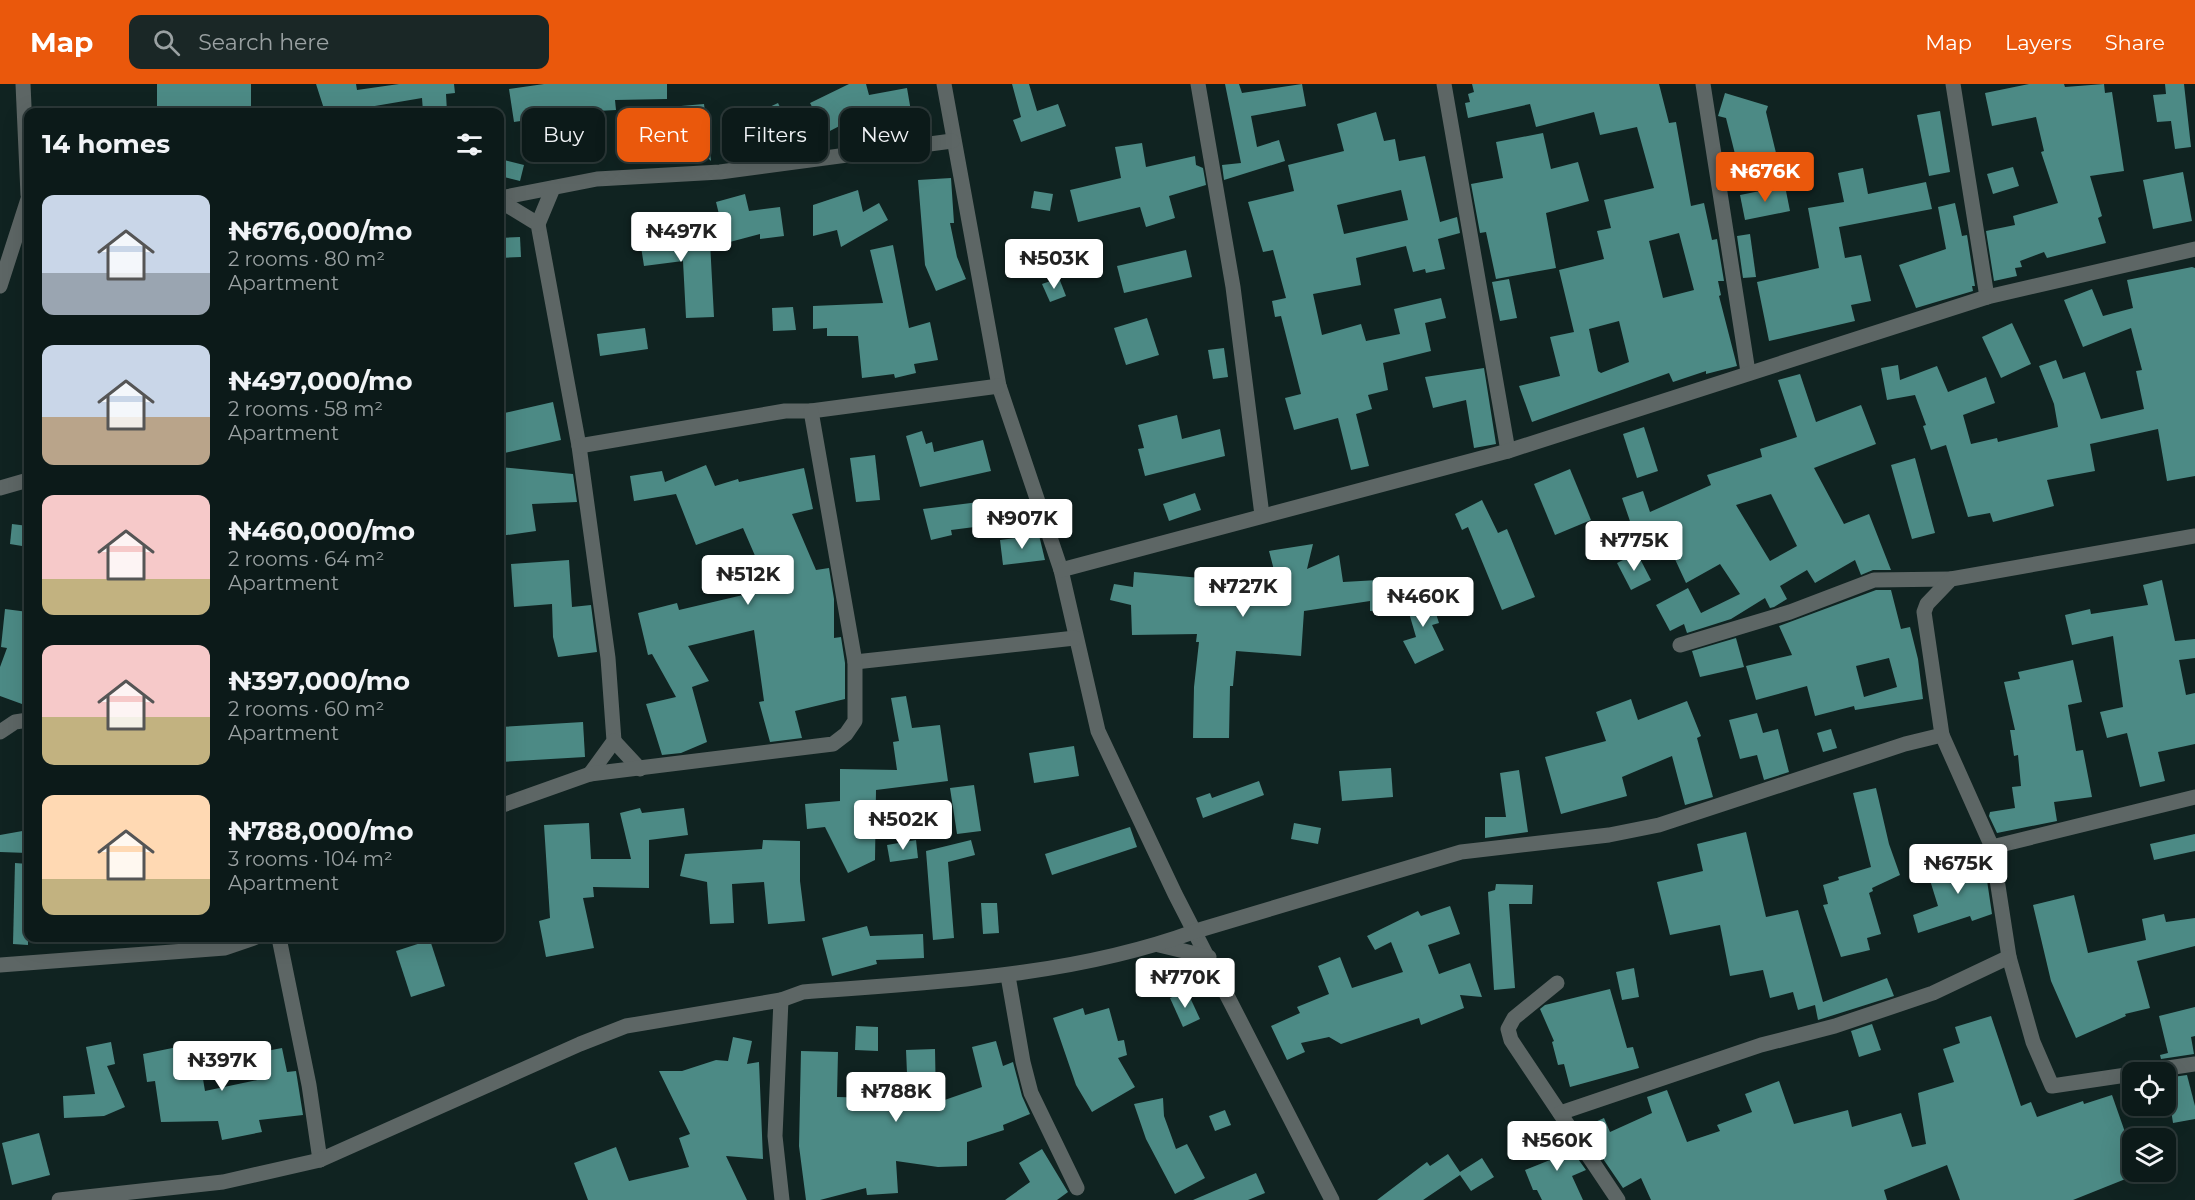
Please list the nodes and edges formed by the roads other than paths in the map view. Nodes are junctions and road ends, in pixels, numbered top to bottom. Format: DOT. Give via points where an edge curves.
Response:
graph roads {
  1 [pos="23,84"];
  2 [pos="944,84"];
  3 [pos="1198,84"];
  4 [pos="1444,84"];
  5 [pos="1703,84"];
  6 [pos="1953,84"];
  7 [pos="24,108"];
  8 [pos="952,141"];
  9 [pos="553,188"];
  10 [pos="504,198"];
  11 [pos="504,202"];
  12 [pos="24,210"];
  13 [pos="538,224"];
  14 [pos="2195,249"];
  15 [pos="0,286"];
  16 [pos="1987,297"];
  17 [pos="1748,372"];
  18 [pos="999,386"];
  19 [pos="811,411"];
  20 [pos="579,446"];
  21 [pos="1508,450"];
  22 [pos="24,481"];
  23 [pos="0,488"];
  24 [pos="1262,515"];
  25 [pos="2195,536"];
  26 [pos="1061,570"];
  27 [pos="1951,579"];
  28 [pos="1075,638"];
  29 [pos="1680,645"];
  30 [pos="855,662"];
  31 [pos="24,721"];
  32 [pos="0,732"];
  33 [pos="1942,735"];
  34 [pos="614,741"];
  35 [pos="640,769"];
  36 [pos="590,774"];
  37 [pos="2195,797"];
  38 [pos="504,805"];
  39 [pos="1992,847"];
  40 [pos="1196,931"];
  41 [pos="242,942"];
  42 [pos="280,942"];
  43 [pos="1159,945"];
  44 [pos="1209,957"];
  45 [pos="2009,957"];
  46 [pos="0,966"];
  47 [pos="1008,976"];
  48 [pos="1557,983"];
  49 [pos="781,1000"];
  50 [pos="2195,1064"];
  51 [pos="2176,1067"];
  52 [pos="2122,1076"];
  53 [pos="1560,1113"];
  54 [pos="320,1160"];
  55 [pos="1077,1188"];
  56 [pos="58,1200"];
  57 [pos="782,1200"];
  58 [pos="1332,1200"];
  59 [pos="1617,1200"];
  1 -- 7 [label="street"];
  2 -- 8 [label="street"];
  3 -- 24 [label="street" via="1233,287"];
  4 -- 21 [label="street"];
  5 -- 17 [label="street"];
  6 -- 16 [label="street"];
  8 -- 9 [label="street" via="720,172 597,179"];
  8 -- 18 [label="street"];
  9 -- 10 [label="street"];
  9 -- 13 [label="street"];
  11 -- 13 [label="street"];
  12 -- 15 [label="street"];
  13 -- 20 [label="street"];
  14 -- 16 [label="street"];
  16 -- 17 [label="street"];
  17 -- 21 [label="street"];
  18 -- 19 [label="street"];
  18 -- 26 [label="street"];
  19 -- 20 [label="street" via="785,411"];
  19 -- 30 [label="street"];
  20 -- 34 [label="street" via="608,658"];
  21 -- 24 [label="street"];
  22 -- 23 [label="street"];
  24 -- 26 [label="street"];
  25 -- 27 [label="street"];
  26 -- 28 [label="street"];
  27 -- 29 [label="street" via="1874,580 1790,612"];
  27 -- 33 [label="street" via="1924,612"];
  28 -- 30 [label="street"];
  28 -- 40 [label="street" via="1098,731"];
  30 -- 35 [label="street" via="855,721 833,744"];
  31 -- 32 [label="street"];
  33 -- 39 [label="street"];
  33 -- 40 [label="street" via="1659,825 1588,838 1461,852"];
  34 -- 35 [label="street"];
  34 -- 36 [label="street"];
  35 -- 36 [label="street"];
  36 -- 38 [label="street"];
  37 -- 39 [label="street"];
  39 -- 45 [label="street"];
  40 -- 43 [label="street"];
  40 -- 44 [label="street"];
  41 -- 46 [label="street" via="225,948"];
  42 -- 54 [label="street"];
  43 -- 44 [label="street"];
  43 -- 47 [label="street"];
  44 -- 58 [label="street"];
  45 -- 52 [label="street" via="2033,1042 2052,1086"];
  45 -- 53 [label="street" via="1933,993 1761,1045"];
  47 -- 49 [label="street" via="803,993"];
  47 -- 55 [label="street" via="1031,1093"];
  48 -- 53 [label="street" via="1514,1018 1508,1029 1511,1040"];
  49 -- 54 [label="street" via="627,1026"];
  49 -- 57 [label="street" via="775,1136"];
  50 -- 51 [label="street"];
  53 -- 59 [label="street"];
  54 -- 56 [label="street" via="223,1182"];
}
